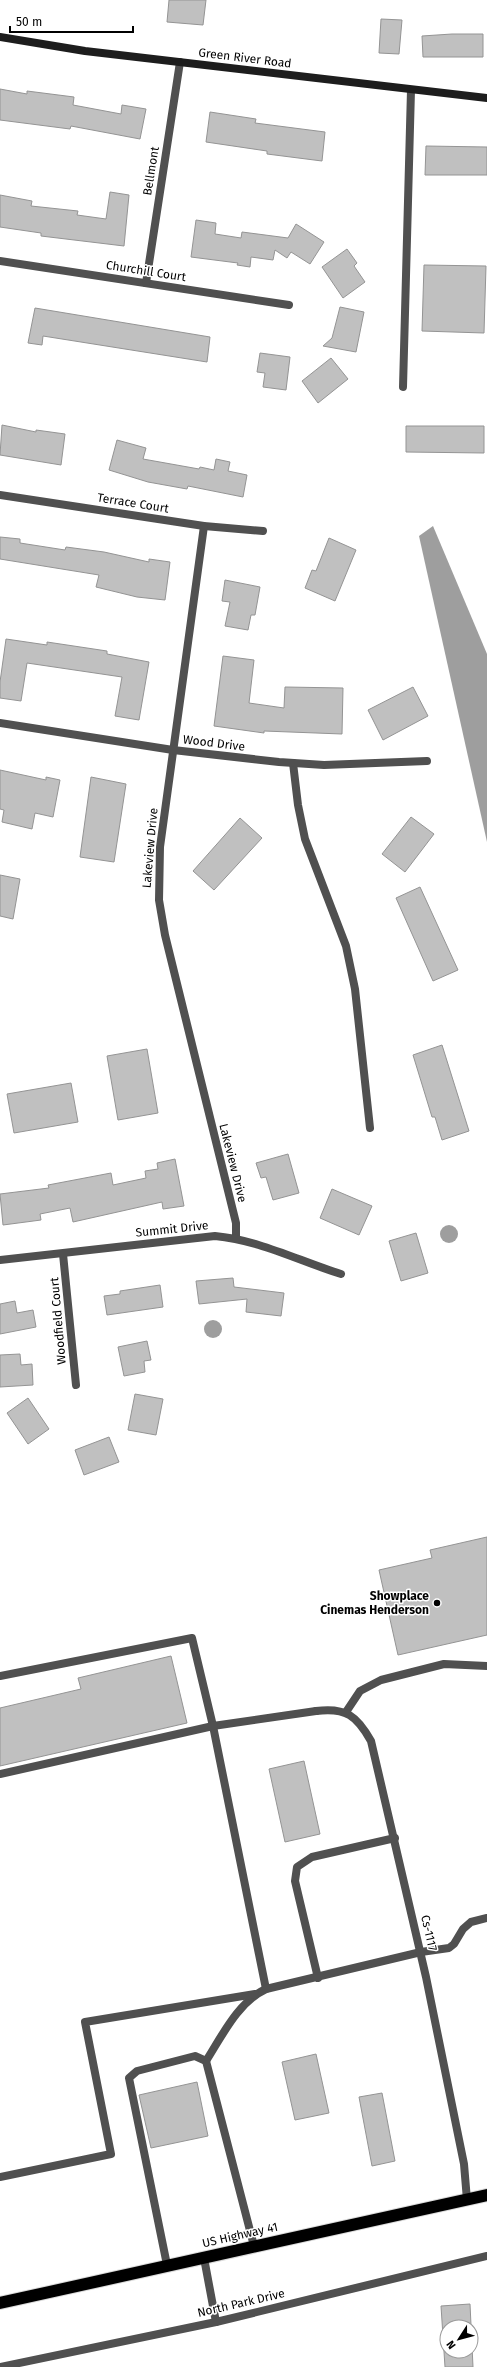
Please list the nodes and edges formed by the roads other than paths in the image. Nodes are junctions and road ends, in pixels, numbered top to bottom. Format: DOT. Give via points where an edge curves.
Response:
graph roads {
  1 [pos="0,37"];
  2 [pos="180,62"];
  3 [pos="411,90"];
  4 [pos="487,98"];
  5 [pos="0,261"];
  6 [pos="146,283"];
  7 [pos="289,305"];
  8 [pos="403,386"];
  9 [pos="0,495"];
  10 [pos="204,526"];
  11 [pos="263,531"];
  12 [pos="0,723"];
  13 [pos="173,750"];
  14 [pos="427,761"];
  15 [pos="293,763"];
  16 [pos="370,1128"];
  17 [pos="236,1238"];
  18 [pos="64,1254"];
  19 [pos="0,1260"];
  20 [pos="341,1274"];
  21 [pos="76,1385"];
  22 [pos="487,1666"];
  23 [pos="0,1676"];
  24 [pos="346,1712"];
  25 [pos="213,1726"];
  26 [pos="0,1774"];
  27 [pos="395,1838"];
  28 [pos="487,1918"];
  29 [pos="421,1952"];
  30 [pos="318,1978"];
  31 [pos="266,1989"];
  32 [pos="255,1994"];
  33 [pos="206,2061"];
  34 [pos="0,2177"];
  35 [pos="487,2195"];
  36 [pos="467,2200"];
  37 [pos="254,2246"];
  38 [pos="487,2256"];
  39 [pos="204,2258"];
  40 [pos="167,2265"];
  41 [pos="0,2303"];
  42 [pos="216,2322"];
  43 [pos="0,2367"];
  1 -- 2 [label="street, Green River Road" via="85,51"];
  2 -- 3 [label="street, Green River Road"];
  2 -- 6 [label="street, Bellmont"];
  3 -- 4 [label="street, Green River Road"];
  3 -- 8 [label="street"];
  5 -- 6 [label="street, Churchill Court"];
  6 -- 7 [label="street, Churchill Court"];
  9 -- 10 [label="street, Terrace Court"];
  10 -- 11 [label="street, Terrace Court"];
  10 -- 13 [label="street, Lakeview Drive"];
  12 -- 13 [label="street, Wood Drive"];
  13 -- 15 [label="street, Wood Drive"];
  13 -- 17 [label="street, Lakeview Drive" via="160,847 159,900 184,1018 236,1223"];
  14 -- 15 [label="street, Wood Drive" via="324,765"];
  15 -- 16 [label="street" via="305,839 346,946 355,990"];
  17 -- 18 [label="street, Summit Drive" via="201,1237"];
  17 -- 20 [label="street, Summit Drive"];
  18 -- 19 [label="street, Summit Drive"];
  18 -- 21 [label="street, Woodfield Court"];
  22 -- 24 [label="street" via="444,1664 381,1680 360,1692"];
  23 -- 25 [label="street" via="192,1638"];
  24 -- 25 [label="street" via="335,1709"];
  24 -- 27 [label="street, Cs-1117" via="356,1718 371,1741"];
  25 -- 26 [label="street"];
  25 -- 31 [label="street"];
  27 -- 29 [label="street, Cs-1117"];
  27 -- 30 [label="street" via="312,1857 297,1867 296,1881"];
  28 -- 29 [label="street" via="471,1922 449,1948"];
  29 -- 30 [label="street"];
  29 -- 36 [label="street, Cs-1117" via="464,2164"];
  30 -- 31 [label="street"];
  31 -- 32 [label="street"];
  32 -- 33 [label="street" via="240,2010"];
  32 -- 34 [label="street" via="85,2022 111,2154"];
  33 -- 37 [label="street"];
  33 -- 40 [label="street" via="195,2056 136,2071 129,2078"];
  35 -- 36 [label="highway, US Highway 41"];
  36 -- 37 [label="highway, US Highway 41"];
  37 -- 39 [label="highway, US Highway 41"];
  38 -- 42 [label="street, North Park Drive"];
  39 -- 40 [label="highway, US Highway 41"];
  39 -- 42 [label="street"];
  40 -- 41 [label="highway, US Highway 41"];
  42 -- 43 [label="street, North Park Drive"];
}
